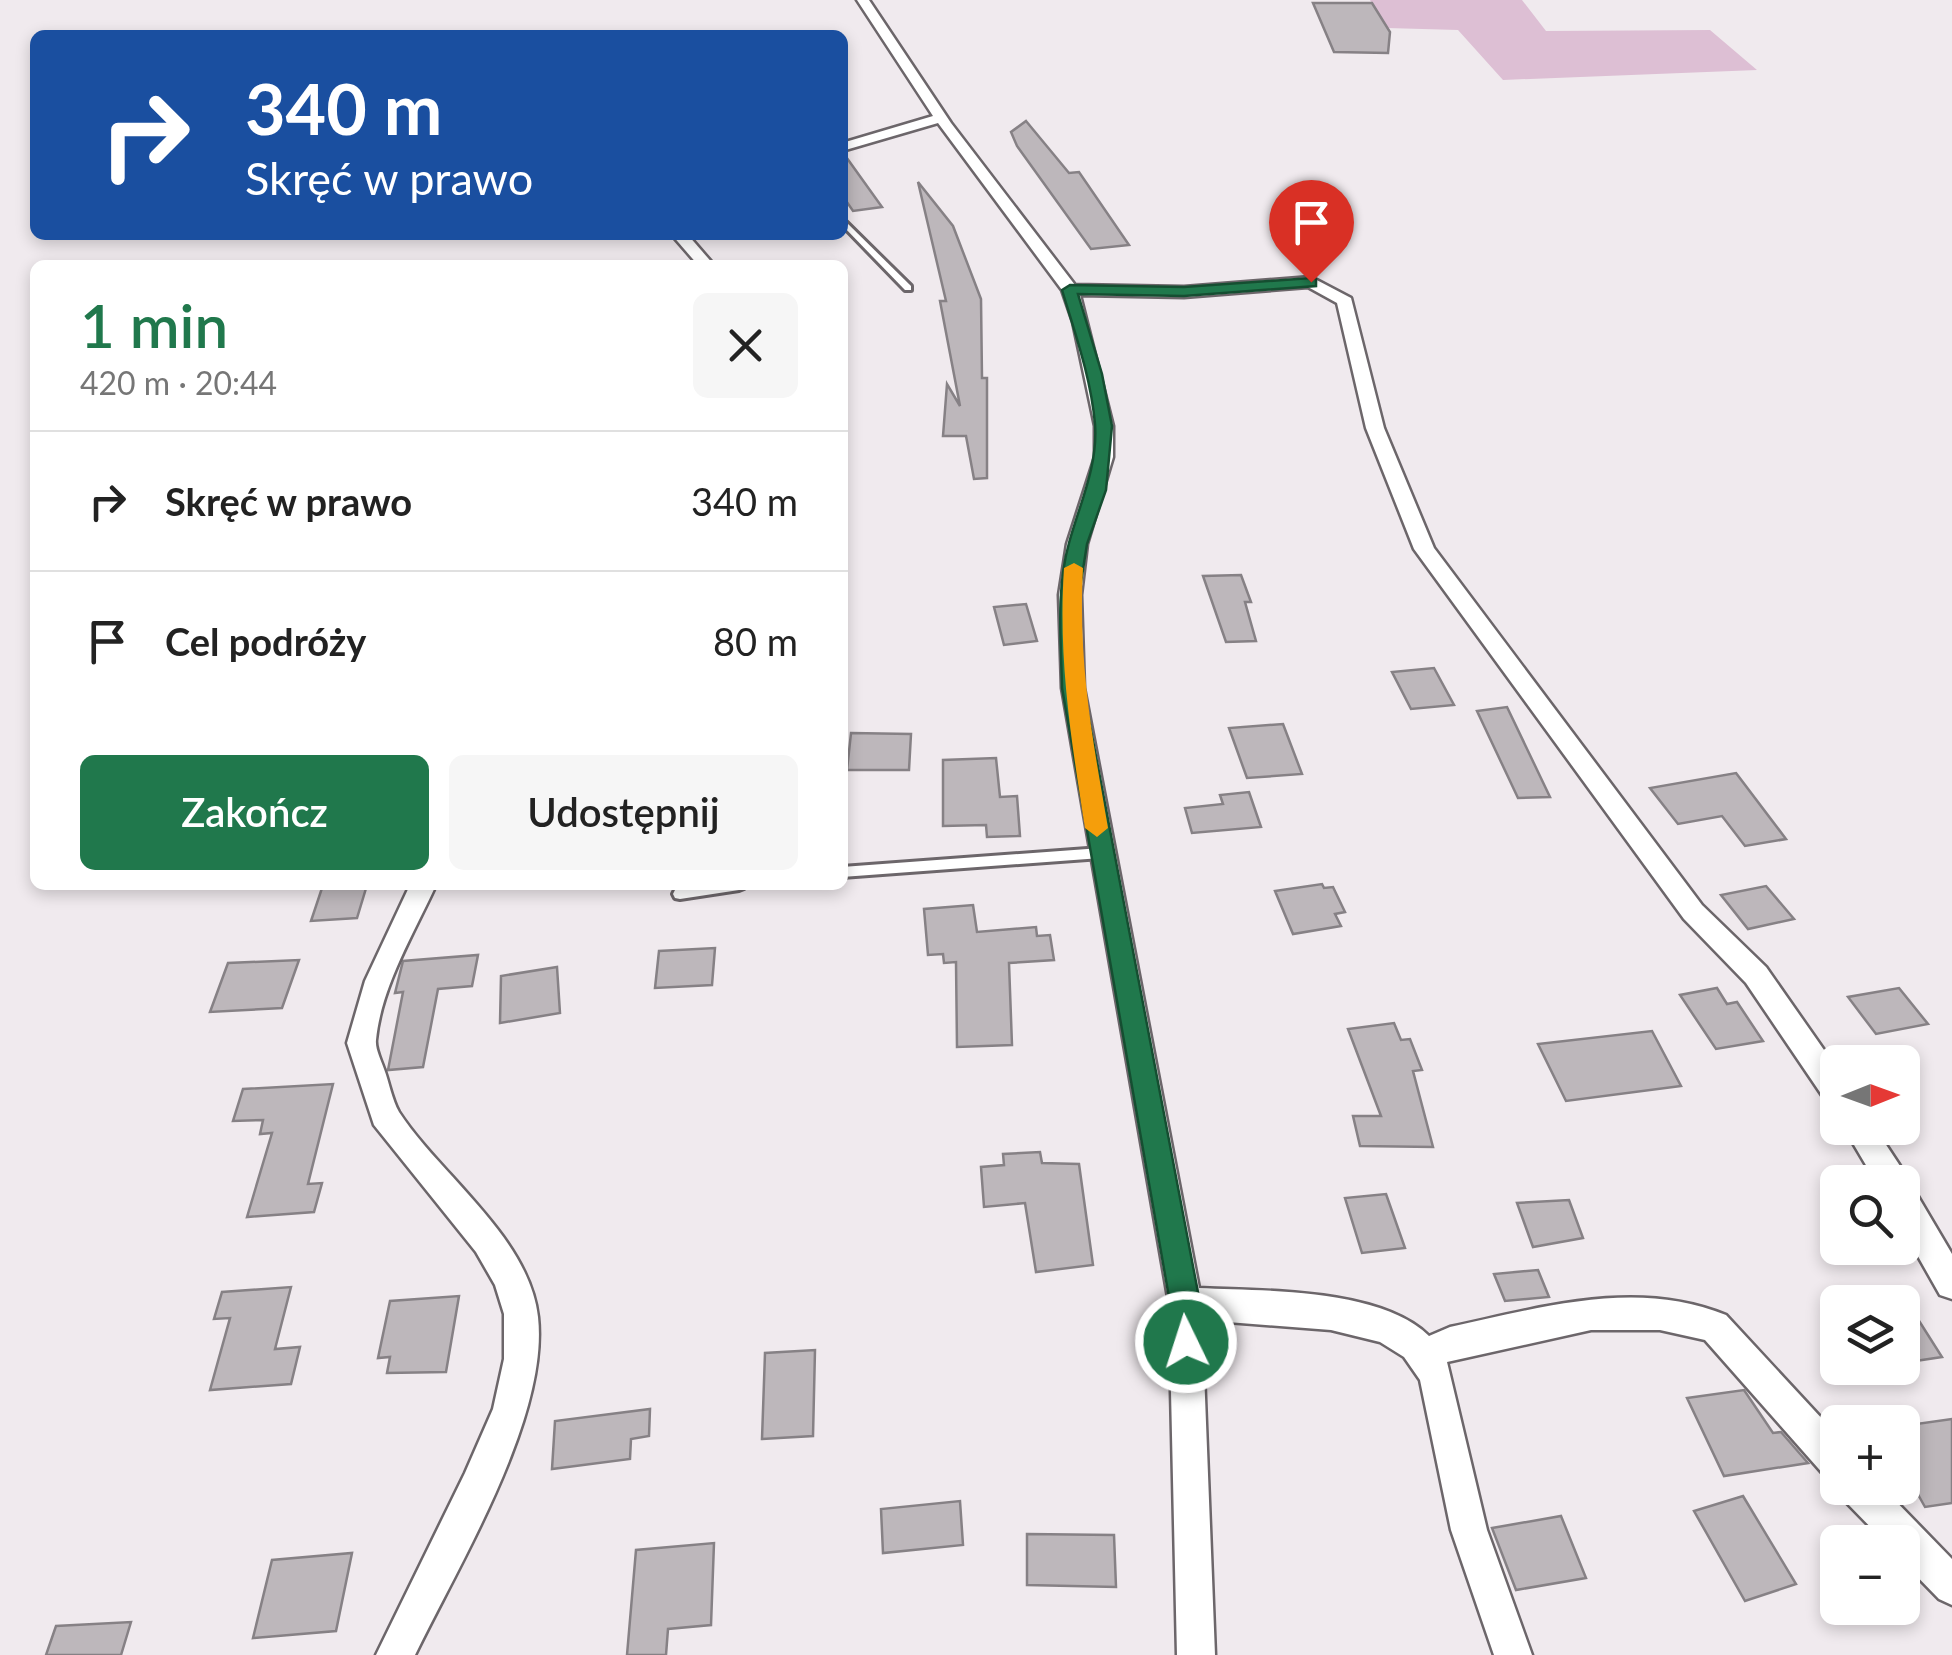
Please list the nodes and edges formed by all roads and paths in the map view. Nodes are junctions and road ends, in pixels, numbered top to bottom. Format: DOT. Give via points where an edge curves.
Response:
graph roads {
  1 [pos="863,0"];
  2 [pos="941,118"];
  3 [pos="848,146"];
  4 [pos="848,226"];
  5 [pos="684,240"];
  6 [pos="702,260"];
  7 [pos="908,288"];
  8 [pos="1070,290"];
  9 [pos="1101,853"];
  10 [pos="848,872"];
  11 [pos="421,890"];
  12 [pos="706,890"];
  13 [pos="680,894"];
  14 [pos="1820,1068"];
  15 [pos="1920,1229"];
  16 [pos="1952,1284"];
  17 [pos="1185,1303"];
  18 [pos="1424,1356"];
  19 [pos="1820,1443"];
  20 [pos="1874,1505"];
  21 [pos="1952,1586"];
  22 [pos="394,1655"];
  23 [pos="1196,1655"];
  24 [pos="1513,1655"];
  1 -- 2 [label="street"];
  2 -- 3 [label="street"];
  2 -- 8 [label="street"];
  4 -- 7 [label="lane"];
  5 -- 6 [label="street"];
  8 -- 9 [label="street" via="1104,426 1097,490 1078,544 1069,638"];
  8 -- 14 [label="street" via="1184,292 1311,282 1346,300 1366,412 1424,549 1693,912 1756,975"];
  9 -- 10 [label="lane"];
  9 -- 17 [label="street"];
  11 -- 22 [label="street" via="378,981 361,1043 385,1116 488,1242 510,1279 522,1359 510,1410 478,1486"];
  12 -- 13 [label="lane"];
  15 -- 16 [label="street"];
  17 -- 18 [label="street" via="1380,1326 1408,1339"];
  17 -- 23 [label="street"];
  18 -- 19 [label="street" via="1450,1343 1591,1314 1660,1314 1714,1326"];
  18 -- 24 [label="street" via="1436,1375 1484,1580"];
  20 -- 21 [label="street"];
}
